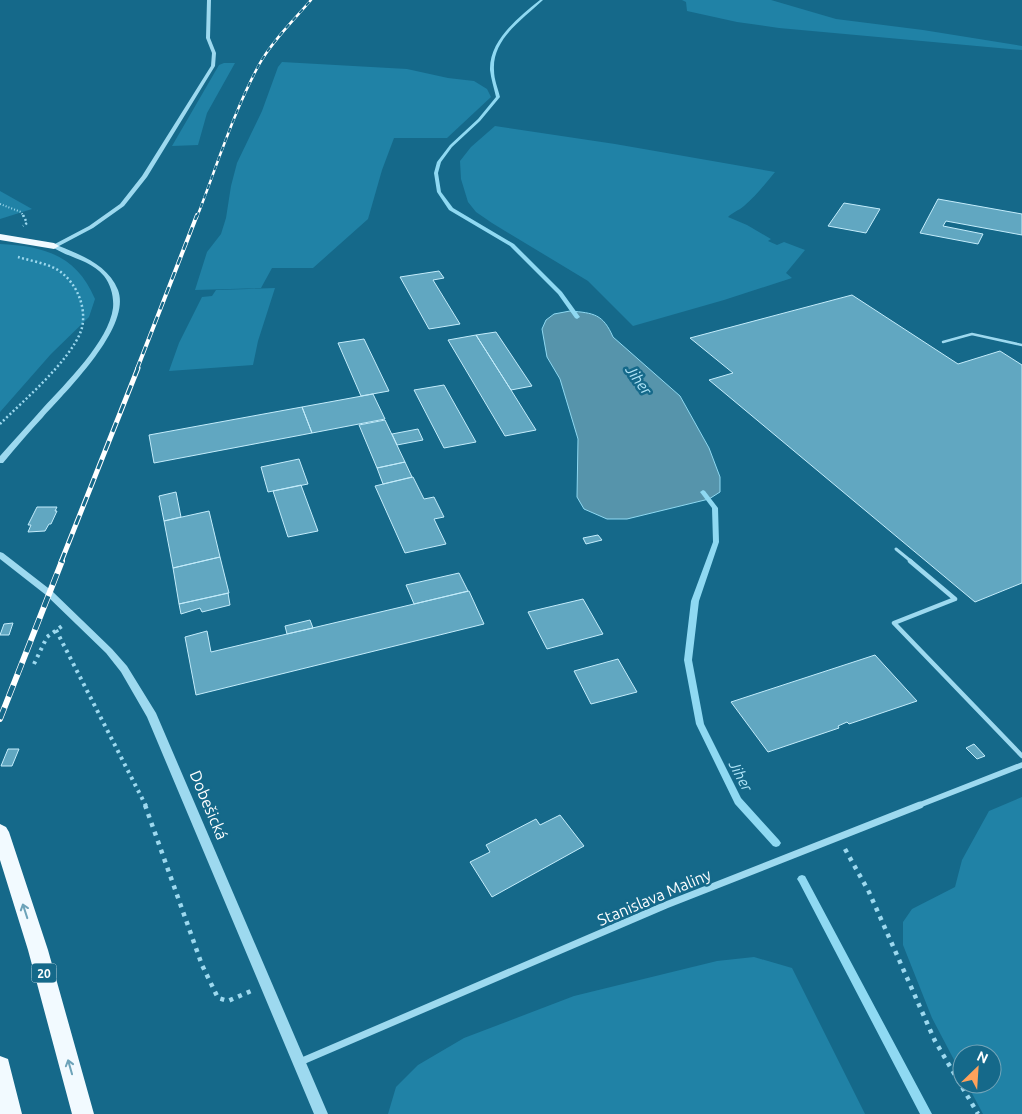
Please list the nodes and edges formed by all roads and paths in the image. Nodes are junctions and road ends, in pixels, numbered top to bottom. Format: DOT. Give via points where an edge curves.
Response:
graph roads {
  1 [pos="209,0"];
  2 [pos="0,204"];
  3 [pos="0,237"];
  4 [pos="10,238"];
  5 [pos="54,246"];
  6 [pos="17,257"];
  7 [pos="943,342"];
  8 [pos="1022,345"];
  9 [pos="0,424"];
  10 [pos="0,461"];
  11 [pos="896,549"];
  12 [pos="0,555"];
  13 [pos="76,619"];
  14 [pos="56,630"];
  15 [pos="34,664"];
  16 [pos="1022,756"];
  17 [pos="1022,765"];
  18 [pos="0,832"];
  19 [pos="838,837"];
  20 [pos="267,984"];
  21 [pos="300,1062"];
  22 [pos="0,1067"];
  23 [pos="10,1114"];
  24 [pos="83,1114"];
  25 [pos="321,1114"];
  26 [pos="978,1114"];
  1 -- 5 [label="street" via="208,38 214,53 213,66 144,176 122,205 96,224"];
  2 -- 4 [label="path" via="21,212 26,223"];
  3 -- 4 [label="highway"];
  4 -- 5 [label="highway"];
  5 -- 10 [label="street" via="79,255 104,272 117,297 115,318 82,369"];
  6 -- 9 [label="path" via="61,272 79,296 83,321 81,333 69,351"];
  7 -- 8 [label="lane" via="972,334"];
  11 -- 16 [label="lane" via="955,599 894,623"];
  12 -- 13 [label="street, Dobešická"];
  13 -- 14 [label="path"];
  13 -- 20 [label="street, Dobešická" via="124,669 152,716"];
  14 -- 15 [label="path" via="45,639"];
  14 -- 20 [label="path" via="144,801 198,956 218,998 228,1001"];
  17 -- 19 [label="street, Stanislava Maliny"];
  24 -- 18 [label="highway, 20, one-way" via="38,950"];
  19 -- 21 [label="street, Stanislava Maliny" via="666,905"];
  19 -- 26 [label="path" via="869,892 935,1041"];
  20 -- 21 [label="street, Dobešická"];
  21 -- 25 [label="street, Dobešická"];
  22 -- 23 [label="highway"];
}
